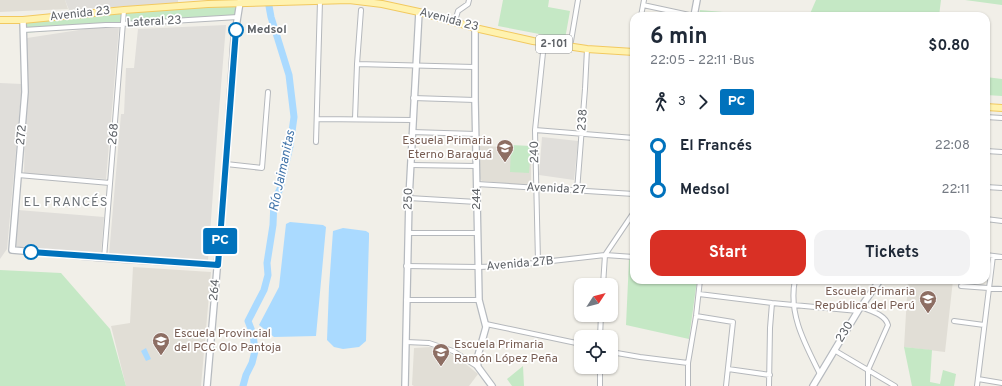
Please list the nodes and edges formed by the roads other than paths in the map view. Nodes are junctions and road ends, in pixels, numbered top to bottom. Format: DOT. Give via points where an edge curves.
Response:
graph roads {
  1 [pos="320,0"];
  2 [pos="469,0"];
  3 [pos="578,0"];
  4 [pos="644,0"];
  5 [pos="697,0"];
  6 [pos="240,2"];
  7 [pos="184,3"];
  8 [pos="643,5"];
  9 [pos="124,10"];
  10 [pos="361,10"];
  11 [pos="419,12"];
  12 [pos="642,12"];
  13 [pos="675,12"];
  14 [pos="695,12"];
  15 [pos="238,17"];
  16 [pos="0,20"];
  17 [pos="23,20"];
  18 [pos="455,21"];
  19 [pos="123,24"];
  20 [pos="475,28"];
  21 [pos="23,30"];
  22 [pos="544,43"];
  23 [pos="570,47"];
  24 [pos="586,49"];
  25 [pos="630,52"];
  26 [pos="356,64"];
  27 [pos="416,65"];
  28 [pos="474,67"];
  29 [pos="268,92"];
  30 [pos="413,98"];
  31 [pos="475,100"];
  32 [pos="990,107"];
  33 [pos="1002,108"];
  34 [pos="990,117"];
  35 [pos="1002,118"];
  36 [pos="317,119"];
  37 [pos="355,119"];
  38 [pos="412,120"];
  39 [pos="535,130"];
  40 [pos="412,132"];
  41 [pos="476,134"];
  42 [pos="582,134"];
  43 [pos="630,138"];
  44 [pos="316,142"];
  45 [pos="990,151"];
  46 [pos="1002,152"];
  47 [pos="226,164"];
  48 [pos="411,165"];
  49 [pos="477,166"];
  50 [pos="18,175"];
  51 [pos="110,183"];
  52 [pos="477,184"];
  53 [pos="990,187"];
  54 [pos="536,188"];
  55 [pos="1002,188"];
  56 [pos="577,191"];
  57 [pos="630,194"];
  58 [pos="409,198"];
  59 [pos="477,202"];
  60 [pos="630,218"];
  61 [pos="990,220"];
  62 [pos="1002,221"];
  63 [pos="408,233"];
  64 [pos="477,233"];
  65 [pos="605,255"];
  66 [pos="990,256"];
  67 [pos="993,256"];
  68 [pos="630,257"];
  69 [pos="1002,257"];
  70 [pos="104,258"];
  71 [pos="538,262"];
  72 [pos="218,265"];
  73 [pos="406,266"];
  74 [pos="478,267"];
  75 [pos="603,278"];
  76 [pos="990,280"];
  77 [pos="700,284"];
  78 [pos="794,284"];
  79 [pos="877,284"];
  80 [pos="990,284"];
  81 [pos="961,286"];
  82 [pos="989,288"];
  83 [pos="1002,289"];
  84 [pos="699,294"];
  85 [pos="406,300"];
  86 [pos="479,300"];
  87 [pos="772,303"];
  88 [pos="793,305"];
  89 [pos="859,309"];
  90 [pos="696,316"];
  91 [pos="954,322"];
  92 [pos="486,324"];
  93 [pos="984,325"];
  94 [pos="406,342"];
  95 [pos="574,343"];
  96 [pos="834,350"];
  97 [pos="618,353"];
  98 [pos="688,363"];
  99 [pos="478,367"];
  100 [pos="728,369"];
  101 [pos="868,370"];
  102 [pos="600,374"];
  103 [pos="820,374"];
  104 [pos="770,375"];
  105 [pos="978,379"];
  106 [pos="1002,382"];
  107 [pos="207,386"];
  108 [pos="405,386"];
  109 [pos="492,386"];
  110 [pos="600,386"];
  111 [pos="688,386"];
  112 [pos="726,386"];
  113 [pos="770,386"];
  114 [pos="813,386"];
  115 [pos="868,386"];
  116 [pos="895,386"];
  117 [pos="977,386"];
  1 -- 6 [label="main road, Avenida 23 / 2-101"];
  1 -- 11 [label="main road, Avenida 23 / 2-101" via="362,1"];
  1 -- 36 [label="street"];
  2 -- 18 [label="street" via="458,12"];
  3 -- 23 [label="street"];
  4 -- 8 [label="street"];
  5 -- 14 [label="street"];
  6 -- 7 [label="main road, Avenida 23 / 2-101"];
  6 -- 15 [label="street, 264"];
  7 -- 9 [label="main road, Avenida 23 / 2-101"];
  8 -- 12 [label="street"];
  8 -- 13 [label="street"];
  9 -- 17 [label="main road, Avenida 23 / 2-101"];
  9 -- 19 [label="street, 268"];
  10 -- 26 [label="street"];
  11 -- 18 [label="main road, Avenida 23 / 2-101"];
  11 -- 27 [label="street, 250"];
  15 -- 19 [label="street, Lateral 23"];
  15 -- 47 [label="street, 264"];
  16 -- 17 [label="main road, Avenida 23 / 2-101"];
  17 -- 21 [label="street, 272"];
  18 -- 20 [label="main road, Avenida 23 / 2-101"];
  19 -- 21 [label="street, Lateral 23"];
  19 -- 51 [label="street, 268"];
  20 -- 22 [label="main road, Avenida 23 / 2-101"];
  20 -- 28 [label="street, 244"];
  21 -- 50 [label="street, 272" via="25,92"];
  22 -- 23 [label="main road, Avenida 23 / 2-101"];
  22 -- 39 [label="street, 240"];
  23 -- 24 [label="main road, Avenida 23 / 2-101"];
  24 -- 25 [label="main road, Avenida 23 / 2-101"];
  24 -- 42 [label="street, 238"];
  26 -- 27 [label="street"];
  26 -- 37 [label="street"];
  27 -- 28 [label="street"];
  27 -- 30 [label="street, 250"];
  28 -- 31 [label="street, 244"];
  29 -- 47 [label="street" via="262,168"];
  30 -- 31 [label="street"];
  30 -- 38 [label="street, 250"];
  31 -- 41 [label="street, 244"];
  32 -- 33 [label="main road"];
  34 -- 35 [label="street"];
  36 -- 37 [label="street"];
  36 -- 44 [label="street"];
  37 -- 38 [label="street"];
  38 -- 40 [label="street, 250"];
  39 -- 42 [label="street"];
  39 -- 54 [label="street, 240"];
  40 -- 41 [label="street"];
  40 -- 48 [label="street, 250"];
  41 -- 49 [label="street, 244"];
  42 -- 43 [label="street"];
  42 -- 56 [label="street, 238"];
  45 -- 46 [label="street"];
  47 -- 72 [label="street, 264"];
  48 -- 49 [label="street"];
  48 -- 58 [label="street, 250"];
  49 -- 52 [label="street, 244"];
  50 -- 51 [label="street"];
  50 -- 70 [label="street, 272" via="12,250"];
  51 -- 70 [label="street, 268"];
  52 -- 54 [label="street, Avenida 27"];
  52 -- 59 [label="street, 244"];
  53 -- 55 [label="street"];
  54 -- 56 [label="street, Avenida 27"];
  54 -- 71 [label="street, 240"];
  56 -- 57 [label="street, Avenida 27"];
  58 -- 59 [label="street"];
  58 -- 63 [label="street, 250"];
  59 -- 64 [label="street, 244"];
  60 -- 65 [label="street"];
  61 -- 62 [label="street"];
  63 -- 64 [label="street"];
  63 -- 73 [label="street, 250"];
  64 -- 74 [label="street, 244"];
  65 -- 68 [label="street, Avenida 27B"];
  65 -- 71 [label="street, Avenida 27B"];
  65 -- 75 [label="street"];
  66 -- 67 [label="street"];
  67 -- 69 [label="street"];
  67 -- 76 [label="street"];
  70 -- 72 [label="street"];
  71 -- 74 [label="street, Avenida 27B"];
  72 -- 107 [label="street, 264"];
  73 -- 74 [label="street, Avenida 27B"];
  73 -- 85 [label="street, 250"];
  74 -- 86 [label="street, 244"];
  77 -- 84 [label="street"];
  78 -- 88 [label="street"];
  79 -- 89 [label="street, 230"];
  80 -- 82 [label="street"];
  81 -- 82 [label="street"];
  82 -- 83 [label="street"];
  82 -- 93 [label="street"];
  84 -- 87 [label="street"];
  84 -- 90 [label="street"];
  85 -- 86 [label="street"];
  85 -- 94 [label="street, 250"];
  86 -- 92 [label="street, 244"];
  87 -- 88 [label="street"];
  87 -- 104 [label="street"];
  88 -- 89 [label="street"];
  88 -- 103 [label="street" via="803,341"];
  89 -- 96 [label="street, 230"];
  89 -- 101 [label="street" via="883,317 888,325"];
  90 -- 98 [label="street"];
  90 -- 100 [label="street" via="733,322"];
  91 -- 93 [label="street"];
  92 -- 95 [label="street"];
  92 -- 99 [label="street, 244" via="477,360"];
  93 -- 105 [label="street"];
  94 -- 99 [label="street" via="429,343 453,351"];
  94 -- 108 [label="street, 250"];
  96 -- 101 [label="street"];
  96 -- 103 [label="street, 230"];
  97 -- 98 [label="street"];
  98 -- 111 [label="street"];
  99 -- 109 [label="street"];
  100 -- 104 [label="street"];
  100 -- 112 [label="street"];
  101 -- 115 [label="street"];
  101 -- 116 [label="street"];
  102 -- 110 [label="street"];
  103 -- 114 [label="street, 230"];
  104 -- 113 [label="street"];
  105 -- 106 [label="street"];
  105 -- 117 [label="street"];
}
